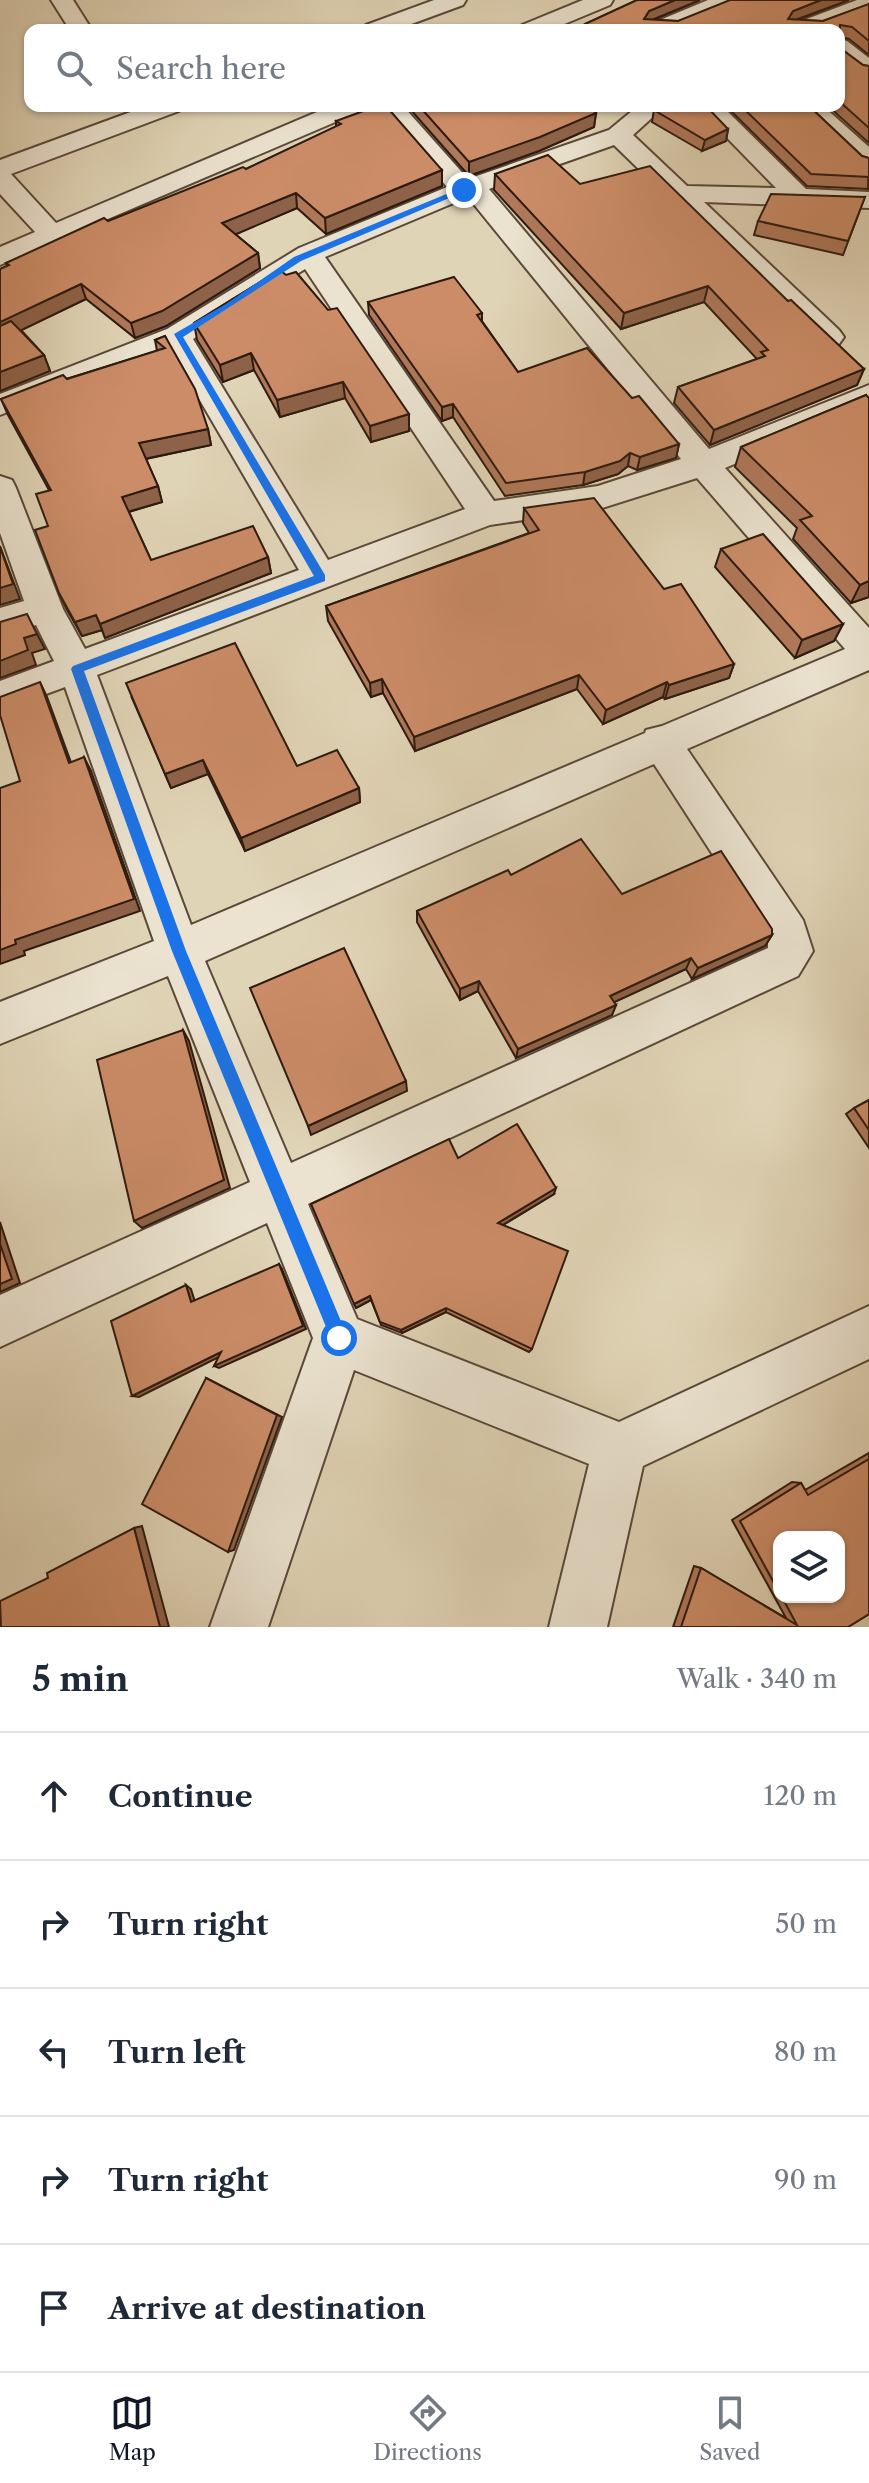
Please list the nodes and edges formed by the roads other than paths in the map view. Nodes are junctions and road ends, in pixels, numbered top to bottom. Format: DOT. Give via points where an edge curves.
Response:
graph roads {
  1 [pos="62,0"];
  2 [pos="455,0"];
  3 [pos="602,0"];
  4 [pos="727,0"];
  5 [pos="867,2"];
  6 [pos="77,24"];
  7 [pos="390,24"];
  8 [pos="544,24"];
  9 [pos="670,24"];
  10 [pos="818,24"];
  11 [pos="845,51"];
  12 [pos="869,69"];
  13 [pos="133,112"];
  14 [pos="338,112"];
  15 [pos="396,112"];
  16 [pos="646,112"];
  17 [pos="714,112"];
  18 [pos="816,112"];
  19 [pos="618,135"];
  20 [pos="869,161"];
  21 [pos="0,169"];
  22 [pos="0,178"];
  23 [pos="468,188"];
  24 [pos="678,194"];
  25 [pos="799,196"];
  26 [pos="869,200"];
  27 [pos="52,235"];
  28 [pos="309,254"];
  29 [pos="0,257"];
  30 [pos="177,336"];
  31 [pos="858,365"];
  32 [pos="869,395"];
  33 [pos="0,405"];
  34 [pos="703,464"];
  35 [pos="0,488"];
  36 [pos="486,514"];
  37 [pos="321,578"];
  38 [pos="45,609"];
  39 [pos="0,622"];
  40 [pos="869,653"];
  41 [pos="77,669"];
  42 [pos="0,696"];
  43 [pos="660,741"];
  44 [pos="179,951"];
  45 [pos="0,1023"];
  46 [pos="280,1191"];
  47 [pos="0,1321"];
  48 [pos="869,1332"];
  49 [pos="339,1338"];
  50 [pos="620,1449"];
  51 [pos="239,1627"];
  52 [pos="578,1627"];
  1 -- 6 [label="street"];
  2 -- 7 [label="street"];
  3 -- 8 [label="street"];
  4 -- 9 [label="street"];
  5 -- 10 [label="street"];
  11 -- 12 [label="street"];
  13 -- 21 [label="street"];
  14 -- 27 [label="street"];
  15 -- 23 [label="street"];
  16 -- 19 [label="street"];
  17 -- 25 [label="street"];
  18 -- 20 [label="street"];
  19 -- 23 [label="street"];
  19 -- 24 [label="street"];
  22 -- 27 [label="street"];
  23 -- 28 [label="street"];
  23 -- 34 [label="street"];
  24 -- 25 [label="street"];
  24 -- 31 [label="street"];
  25 -- 26 [label="street"];
  27 -- 29 [label="street"];
  28 -- 30 [label="street"];
  28 -- 36 [label="street"];
  30 -- 33 [label="street"];
  30 -- 37 [label="street"];
  32 -- 34 [label="street"];
  34 -- 36 [label="street" via="599,497"];
  34 -- 40 [label="street"];
  35 -- 38 [label="street"];
  36 -- 37 [label="street"];
  37 -- 41 [label="street"];
  38 -- 39 [label="street"];
  38 -- 41 [label="street"];
  40 -- 43 [label="street"];
  41 -- 42 [label="street"];
  41 -- 44 [label="street"];
  43 -- 44 [label="street"];
  43 -- 46 [label="street" via="788,934 791,951 783,962"];
  44 -- 45 [label="street"];
  44 -- 46 [label="street"];
  46 -- 47 [label="street"];
  46 -- 49 [label="street"];
  48 -- 50 [label="street"];
  49 -- 50 [label="street"];
  49 -- 51 [label="street"];
  50 -- 52 [label="street"];
}
